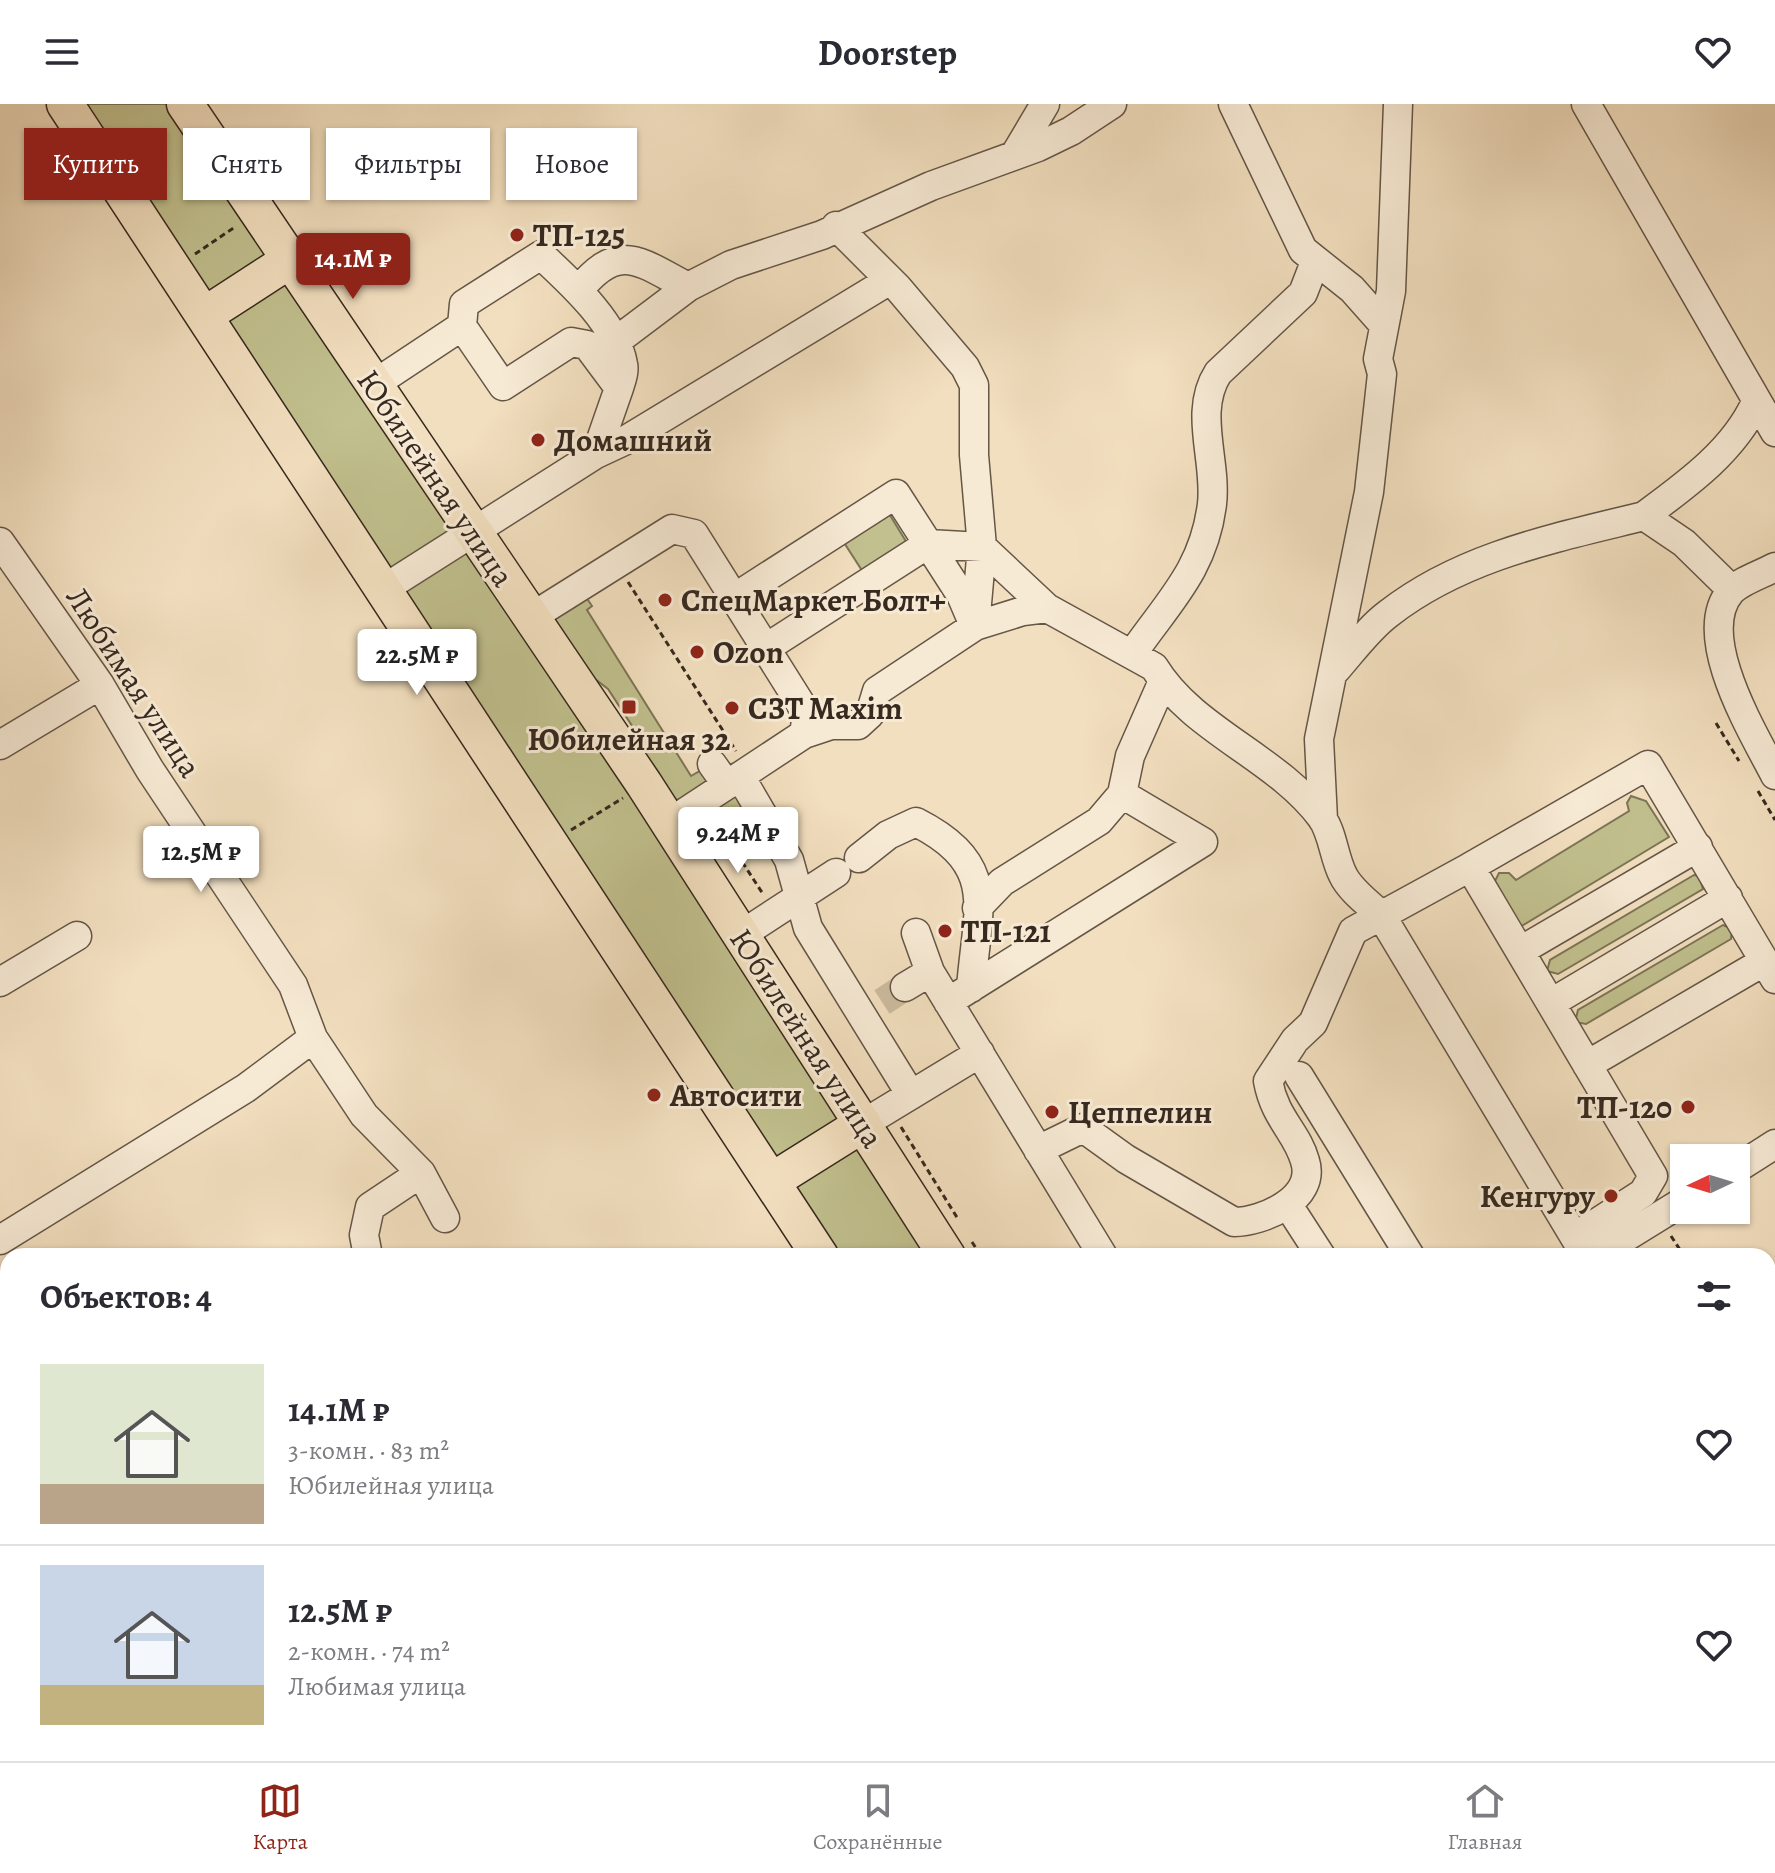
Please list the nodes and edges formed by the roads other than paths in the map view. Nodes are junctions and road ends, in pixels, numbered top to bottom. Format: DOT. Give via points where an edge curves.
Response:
graph roads {
  1 [pos="65,104"];
  2 [pos="185,104"];
  3 [pos="1045,104"];
  4 [pos="1112,104"];
  5 [pos="1233,104"];
  6 [pos="1398,104"];
  7 [pos="1586,104"];
  8 [pos="1016,153"];
  9 [pos="836,226"];
  10 [pos="290,260"];
  11 [pos="1315,262"];
  12 [pos="890,280"];
  13 [pos="688,287"];
  14 [pos="579,290"];
  15 [pos="205,315"];
  16 [pos="1383,324"];
  17 [pos="462,326"];
  18 [pos="615,342"];
  19 [pos="373,385"];
  20 [pos="619,388"];
  21 [pos="1756,402"];
  22 [pos="1775,432"];
  23 [pos="596,454"];
  24 [pos="1644,516"];
  25 [pos="473,531"];
  26 [pos="0,542"];
  27 [pos="928,544"];
  28 [pos="982,547"];
  29 [pos="1775,567"];
  30 [pos="382,590"];
  31 [pos="1732,590"];
  32 [pos="734,598"];
  33 [pos="1047,608"];
  34 [pos="530,618"];
  35 [pos="975,626"];
  36 [pos="766,648"];
  37 [pos="1133,653"];
  38 [pos="1332,673"];
  39 [pos="1163,681"];
  40 [pos="100,685"];
  41 [pos="804,734"];
  42 [pos="0,745"];
  43 [pos="732,774"];
  44 [pos="1775,775"];
  45 [pos="1122,794"];
  46 [pos="1323,820"];
  47 [pos="669,823"];
  48 [pos="1698,847"];
  49 [pos="1470,867"];
  50 [pos="800,894"];
  51 [pos="1728,898"];
  52 [pos="977,908"];
  53 [pos="1381,915"];
  54 [pos="916,933"];
  55 [pos="741,935"];
  56 [pos="77,936"];
  57 [pos="1520,951"];
  58 [pos="1770,970"];
  59 [pos="930,972"];
  60 [pos="0,982"];
  61 [pos="960,995"];
  62 [pos="883,1001"];
  63 [pos="1551,1003"];
  64 [pos="313,1038"];
  65 [pos="980,1053"];
  66 [pos="1587,1065"];
  67 [pos="1299,1076"];
  68 [pos="911,1095"];
  69 [pos="863,1124"];
  70 [pos="1775,1144"];
  71 [pos="1038,1150"];
  72 [pos="1750,1160"];
  73 [pos="421,1173"];
  74 [pos="772,1181"];
  75 [pos="1288,1205"];
  76 [pos="1670,1208"];
  77 [pos="445,1218"];
  78 [pos="0,1240"];
  79 [pos="366,1248"];
  80 [pos="815,1248"];
  81 [pos="942,1248"];
  82 [pos="1098,1248"];
  83 [pos="1316,1248"];
  84 [pos="1405,1248"];
  85 [pos="1585,1248"];
  86 [pos="1588,1248"];
  87 [pos="1590,1248"];
  1 -- 15 [label="main road"];
  2 -- 10 [label="main road, Юбилейная улица"];
  3 -- 8 [label="street"];
  4 -- 8 [label="street" via="1071,131"];
  5 -- 11 [label="street" via="1303,250"];
  6 -- 16 [label="street" via="1391,291"];
  7 -- 21 [label="street"];
  8 -- 9 [label="street"];
  9 -- 12 [label="street"];
  9 -- 13 [label="street"];
  10 -- 15 [label="main road"];
  10 -- 19 [label="main road, Юбилейная улица"];
  11 -- 16 [label="street" via="1352,289"];
  11 -- 37 [label="street" via="1303,293 1218,373 1208,389 1212,506 1197,560 1183,589"];
  12 -- 23 [label="street"];
  12 -- 28 [label="street" via="965,367 974,385"];
  13 -- 14 [label="street" via="636,259 616,258 594,271"];
  13 -- 18 [label="street"];
  14 -- 17 [label="street" via="541,255 464,304"];
  14 -- 18 [label="street"];
  15 -- 30 [label="main road"];
  16 -- 38 [label="street" via="1369,492"];
  17 -- 19 [label="street"];
  17 -- 20 [label="street" via="503,386 571,342 587,345"];
  18 -- 20 [label="street" via="624,367"];
  19 -- 25 [label="main road, Юбилейная улица"];
  20 -- 23 [label="street"];
  21 -- 22 [label="street"];
  21 -- 24 [label="street" via="1749,419 1698,477"];
  23 -- 25 [label="street"];
  24 -- 31 [label="street" via="1684,543"];
  24 -- 38 [label="street" via="1526,546 1465,568 1387,614"];
  25 -- 30 [label="street"];
  25 -- 34 [label="main road, Юбилейная улица"];
  26 -- 40 [label="street, Любимая улица"];
  27 -- 28 [label="street"];
  27 -- 32 [label="street" via="896,494"];
  27 -- 35 [label="street"];
  27 -- 36 [label="street"];
  28 -- 33 [label="street"];
  28 -- 35 [label="street"];
  29 -- 31 [label="street"];
  30 -- 74 [label="main road"];
  31 -- 44 [label="street" via="1718,616 1722,659"];
  32 -- 34 [label="street" via="694,534 672,529 606,579"];
  32 -- 36 [label="street"];
  33 -- 35 [label="street"];
  33 -- 37 [label="street"];
  34 -- 47 [label="main road, Юбилейная улица"];
  35 -- 41 [label="street" via="877,691 870,714 858,725 831,725"];
  36 -- 41 [label="street" via="807,714"];
  37 -- 39 [label="street" via="1154,667"];
  38 -- 46 [label="street" via="1319,739"];
  39 -- 45 [label="street" via="1130,756"];
  39 -- 46 [label="street" via="1293,787"];
  40 -- 42 [label="street"];
  40 -- 64 [label="street, Любимая улица" via="293,985"];
  41 -- 43 [label="street"];
  43 -- 47 [label="street"];
  43 -- 50 [label="street" via="789,860"];
  45 -- 52 [label="street" via="1099,821 1002,882"];
  45 -- 61 [label="street" via="1203,842"];
  46 -- 53 [label="street" via="1344,878"];
  47 -- 55 [label="main road, Юбилейная улица"];
  48 -- 49 [label="street" via="1648,765"];
  48 -- 51 [label="street"];
  48 -- 57 [label="street"];
  49 -- 53 [label="street"];
  49 -- 57 [label="street"];
  50 -- 52 [label="street" via="916,822 970,862 978,884"];
  50 -- 55 [label="street"];
  50 -- 62 [label="street" via="808,928"];
  51 -- 58 [label="street"];
  51 -- 63 [label="street"];
  52 -- 61 [label="street"];
  53 -- 75 [label="street" via="1353,931 1313,1023 1268,1081 1273,1105 1306,1162 1304,1183"];
  53 -- 85 [label="street"];
  54 -- 59 [label="street"];
  55 -- 69 [label="main road, Юбилейная улица"];
  56 -- 60 [label="street"];
  57 -- 63 [label="street"];
  58 -- 66 [label="street"];
  59 -- 61 [label="street"];
  59 -- 62 [label="street"];
  61 -- 65 [label="street"];
  62 -- 68 [label="street"];
  63 -- 66 [label="street"];
  64 -- 73 [label="street, Любимая улица" via="364,1115"];
  64 -- 78 [label="street" via="246,1088"];
  65 -- 68 [label="street"];
  65 -- 71 [label="street"];
  66 -- 86 [label="street" via="1653,1176"];
  67 -- 84 [label="street"];
  68 -- 69 [label="street"];
  69 -- 74 [label="main road"];
  69 -- 81 [label="main road, Юбилейная улица"];
  70 -- 72 [label="street"];
  71 -- 75 [label="street" via="1083,1128 1234,1222 1249,1222"];
  71 -- 82 [label="street"];
  73 -- 77 [label="street, Любимая улица"];
  73 -- 79 [label="street" via="370,1207"];
  74 -- 80 [label="main road"];
  75 -- 83 [label="street"];
  76 -- 87 [label="street"];
}
